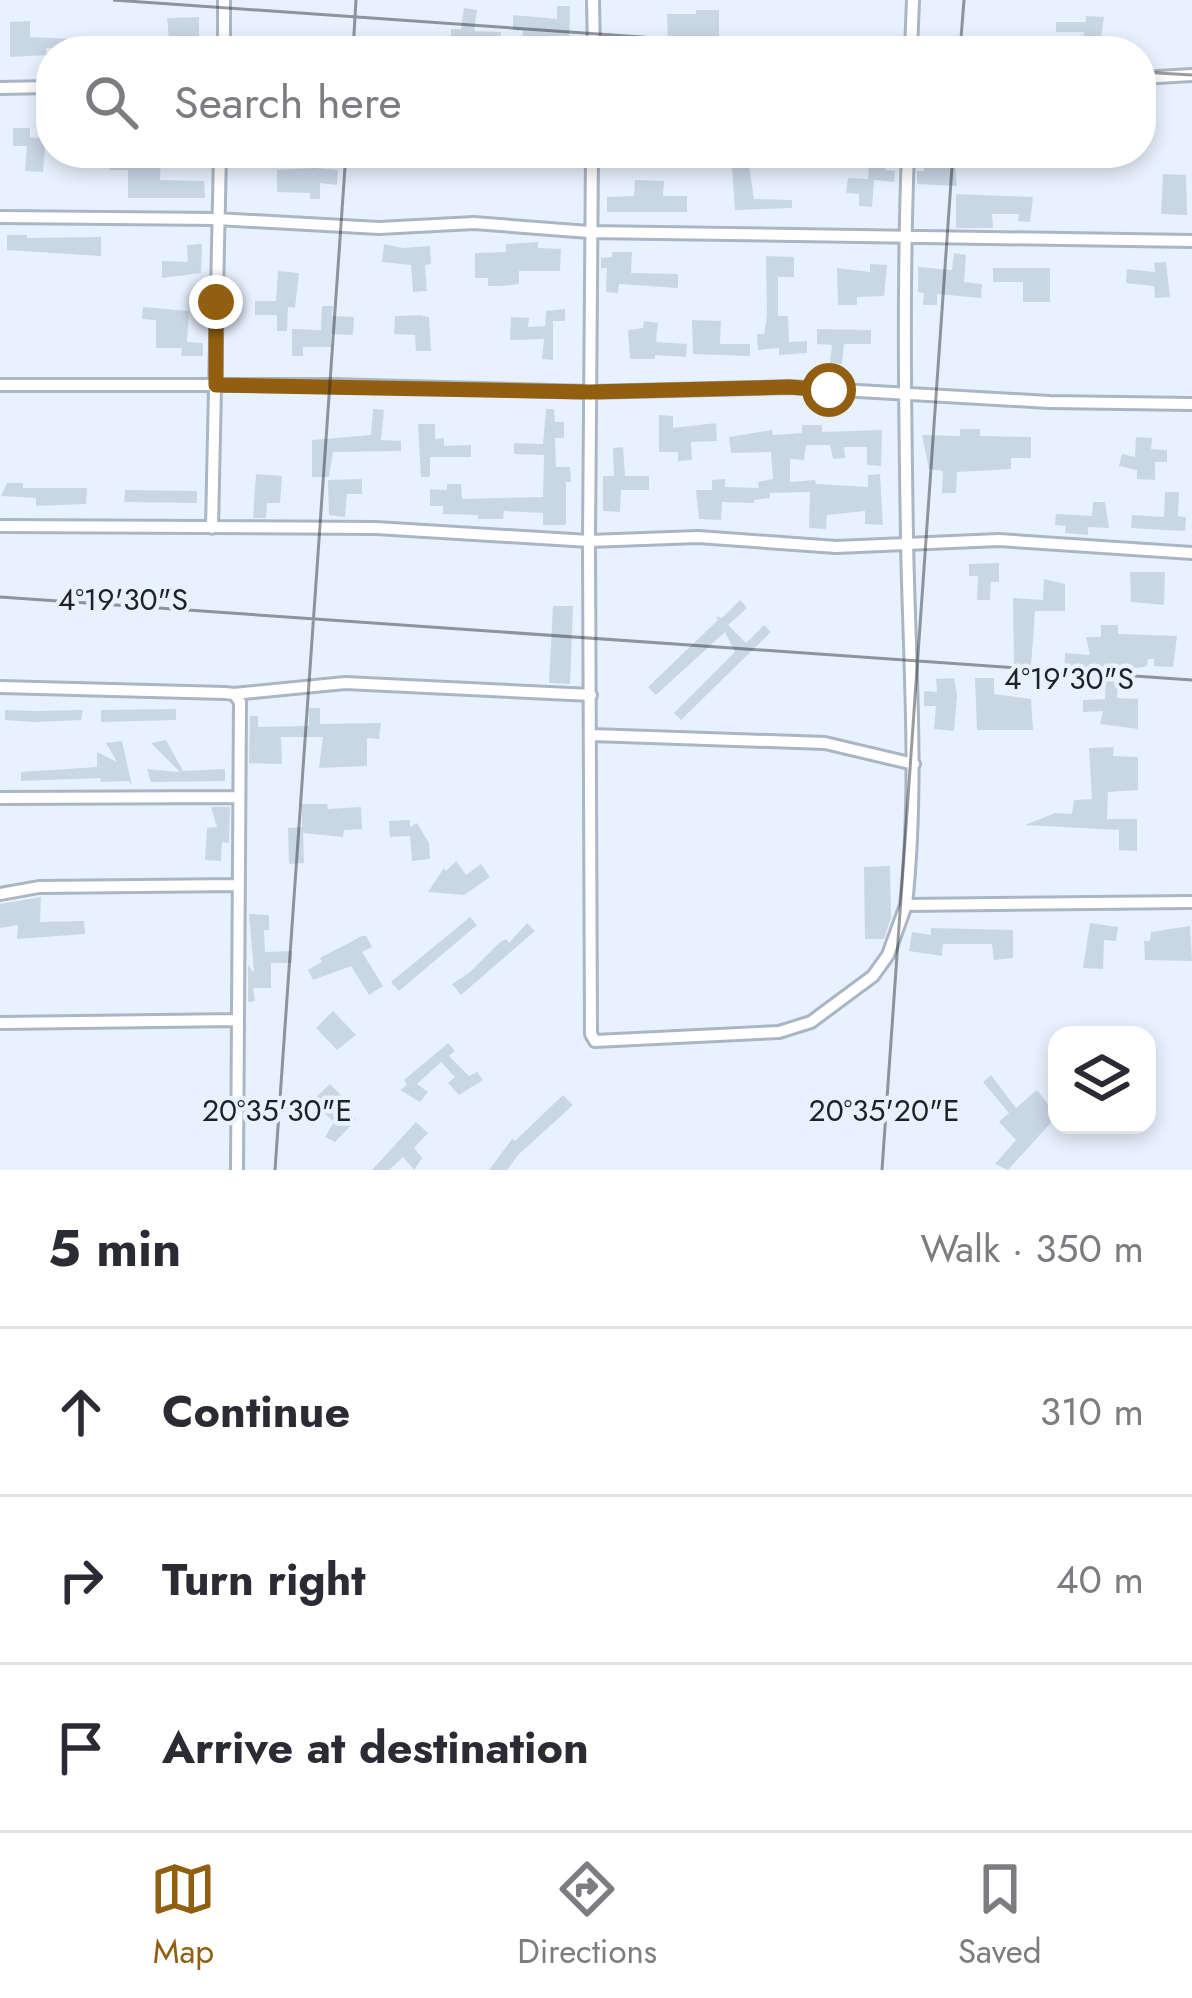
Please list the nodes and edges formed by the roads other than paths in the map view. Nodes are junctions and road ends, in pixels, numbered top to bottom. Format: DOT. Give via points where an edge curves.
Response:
graph roads {
  1 [pos="224,0"];
  2 [pos="593,0"];
  3 [pos="913,0"];
  4 [pos="224,36"];
  5 [pos="594,36"];
  6 [pos="912,36"];
  7 [pos="1192,75"];
  8 [pos="1156,77"];
  9 [pos="36,87"];
  10 [pos="0,88"];
  11 [pos="219,168"];
  12 [pos="591,168"];
  13 [pos="907,168"];
  14 [pos="0,217"];
  15 [pos="217,219"];
  16 [pos="589,232"];
  17 [pos="905,235"];
  18 [pos="1192,242"];
  19 [pos="0,385"];
  20 [pos="216,385"];
  21 [pos="590,392"];
  22 [pos="906,392"];
  23 [pos="1192,404"];
  24 [pos="0,526"];
  25 [pos="212,528"];
  26 [pos="589,541"];
  27 [pos="907,544"];
  28 [pos="1192,554"];
  29 [pos="0,687"];
  30 [pos="234,694"];
  31 [pos="592,695"];
  32 [pos="592,735"];
  33 [pos="914,764"];
  34 [pos="238,796"];
  35 [pos="0,798"];
  36 [pos="238,885"];
  37 [pos="0,894"];
  38 [pos="1192,902"];
  39 [pos="906,905"];
  40 [pos="237,1020"];
  41 [pos="0,1023"];
  42 [pos="237,1170"];
  1 -- 4 [label="street"];
  2 -- 5 [label="street"];
  3 -- 6 [label="street"];
  7 -- 8 [label="street"];
  9 -- 10 [label="street"];
  11 -- 15 [label="street"];
  12 -- 16 [label="street"];
  13 -- 17 [label="street"];
  14 -- 15 [label="street"];
  15 -- 16 [label="street"];
  15 -- 20 [label="street"];
  16 -- 17 [label="street"];
  16 -- 21 [label="street"];
  17 -- 18 [label="street"];
  17 -- 22 [label="street"];
  19 -- 20 [label="street"];
  20 -- 21 [label="street"];
  20 -- 25 [label="street"];
  21 -- 22 [label="street"];
  21 -- 26 [label="street"];
  22 -- 23 [label="street"];
  22 -- 27 [label="street"];
  24 -- 25 [label="street"];
  25 -- 26 [label="street"];
  26 -- 27 [label="street"];
  26 -- 31 [label="street"];
  27 -- 28 [label="street" via="1021,541"];
  27 -- 33 [label="street"];
  29 -- 30 [label="street"];
  30 -- 31 [label="street" via="345,683"];
  30 -- 34 [label="street"];
  31 -- 32 [label="street"];
  32 -- 33 [label="street" via="825,743"];
  32 -- 39 [label="street" via="595,1041 778,1032 811,1022 873,976"];
  33 -- 39 [label="street"];
  34 -- 35 [label="street"];
  34 -- 36 [label="street"];
  36 -- 37 [label="street"];
  36 -- 40 [label="street"];
  38 -- 39 [label="street"];
  40 -- 41 [label="street"];
  40 -- 42 [label="street"];
}
